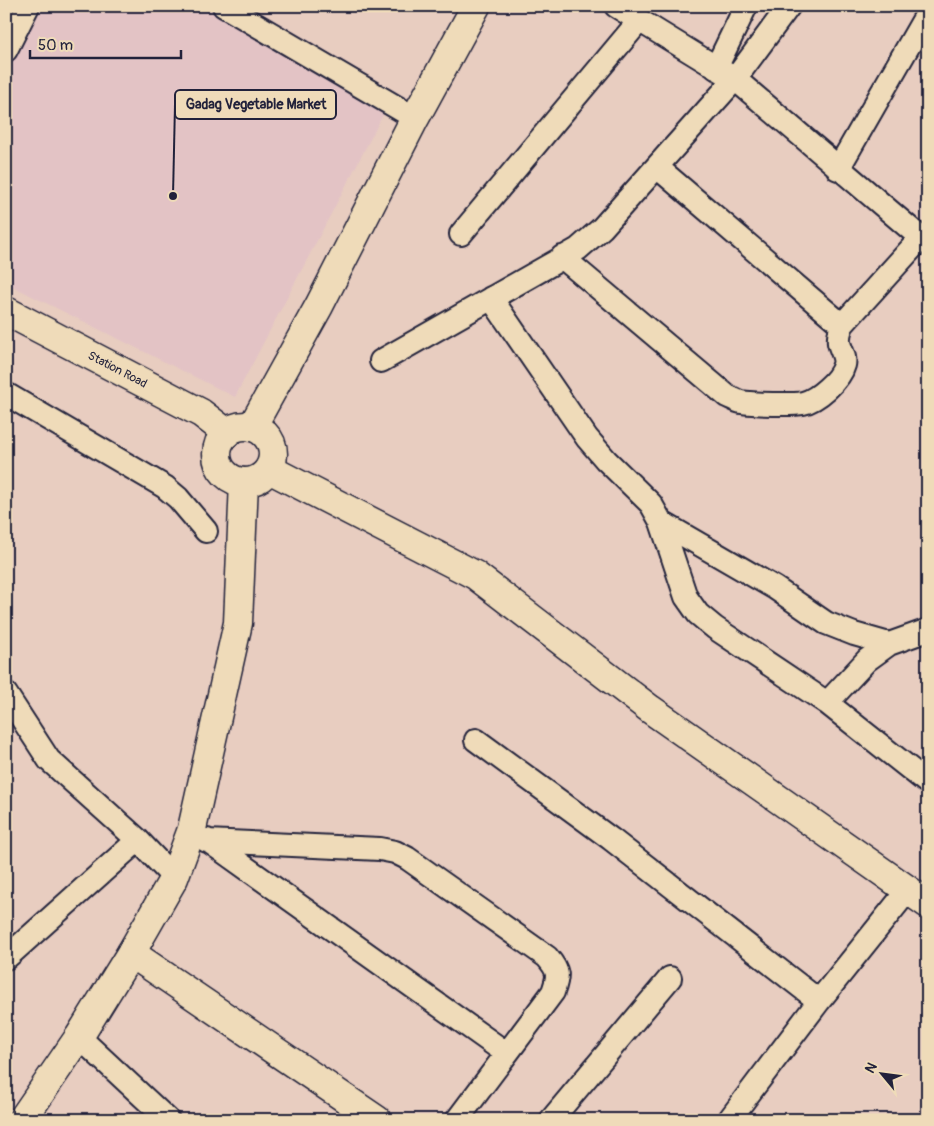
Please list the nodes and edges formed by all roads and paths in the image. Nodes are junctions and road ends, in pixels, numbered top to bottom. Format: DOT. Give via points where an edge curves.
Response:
graph roads {
  1 [pos="28,6"];
  2 [pos="224,6"];
  3 [pos="476,6"];
  4 [pos="616,6"];
  5 [pos="746,6"];
  6 [pos="789,6"];
  7 [pos="928,12"];
  8 [pos="639,21"];
  9 [pos="6,50"];
  10 [pos="725,74"];
  11 [pos="415,118"];
  12 [pos="657,167"];
  13 [pos="838,169"];
  14 [pos="461,234"];
  15 [pos="924,242"];
  16 [pos="562,257"];
  17 [pos="490,298"];
  18 [pos="6,311"];
  19 [pos="842,324"];
  20 [pos="382,362"];
  21 [pos="6,394"];
  22 [pos="240,430"];
  23 [pos="269,469"];
  24 [pos="244,482"];
  25 [pos="661,522"];
  26 [pos="206,531"];
  27 [pos="928,630"];
  28 [pos="889,644"];
  29 [pos="6,694"];
  30 [pos="827,703"];
  31 [pos="476,740"];
  32 [pos="928,783"];
  33 [pos="200,835"];
  34 [pos="138,840"];
  35 [pos="174,878"];
  36 [pos="918,897"];
  37 [pos="130,953"];
  38 [pos="6,958"];
  39 [pos="670,978"];
  40 [pos="819,1002"];
  41 [pos="78,1037"];
  42 [pos="506,1053"];
  43 [pos="166,1119"];
  44 [pos="22,1120"];
  45 [pos="377,1120"];
  46 [pos="457,1120"];
  47 [pos="550,1120"];
  48 [pos="729,1120"];
  1 -- 9 [label="street"];
  2 -- 11 [label="street"];
  3 -- 11 [label="main road"];
  4 -- 8 [label="street"];
  5 -- 10 [label="street"];
  6 -- 10 [label="street"];
  7 -- 13 [label="street"];
  8 -- 10 [label="street"];
  8 -- 14 [label="street"];
  10 -- 12 [label="street"];
  10 -- 13 [label="street"];
  11 -- 22 [label="main road" via="319,306"];
  12 -- 16 [label="street" via="602,228 578,249"];
  12 -- 19 [label="street"];
  13 -- 15 [label="street"];
  15 -- 19 [label="street"];
  16 -- 17 [label="street"];
  16 -- 19 [label="street" via="727,396 740,402 802,403 821,394 844,366 839,342"];
  17 -- 20 [label="street"];
  17 -- 25 [label="street" via="587,438 651,504"];
  18 -- 22 [label="main road, Station Road" via="201,413"];
  21 -- 26 [label="street" via="165,487"];
  22 -- 23 [label="main road" via="261,431 268,438 273,459"];
  22 -- 24 [label="main road" via="221,440 218,458 226,475"];
  23 -- 24 [label="main road" via="254,481"];
  23 -- 36 [label="main road" via="476,575 650,709"];
  24 -- 33 [label="main road" via="238,623"];
  25 -- 28 [label="street" via="775,588 826,623"];
  25 -- 30 [label="street" via="686,597 698,614"];
  27 -- 28 [label="street"];
  28 -- 30 [label="street" via="867,660"];
  29 -- 34 [label="street" via="49,760"];
  30 -- 32 [label="street"];
  31 -- 40 [label="street" via="611,839"];
  33 -- 35 [label="main road"];
  33 -- 42 [label="street"];
  33 -- 42 [label="street" via="395,852 547,957 557,967 558,979 553,992"];
  34 -- 35 [label="street"];
  34 -- 38 [label="street"];
  35 -- 37 [label="main road"];
  36 -- 40 [label="street"];
  37 -- 41 [label="main road"];
  37 -- 45 [label="main road"];
  39 -- 47 [label="street"];
  40 -- 48 [label="street"];
  41 -- 43 [label="street"];
  41 -- 44 [label="main road"];
  42 -- 46 [label="street"];
}
